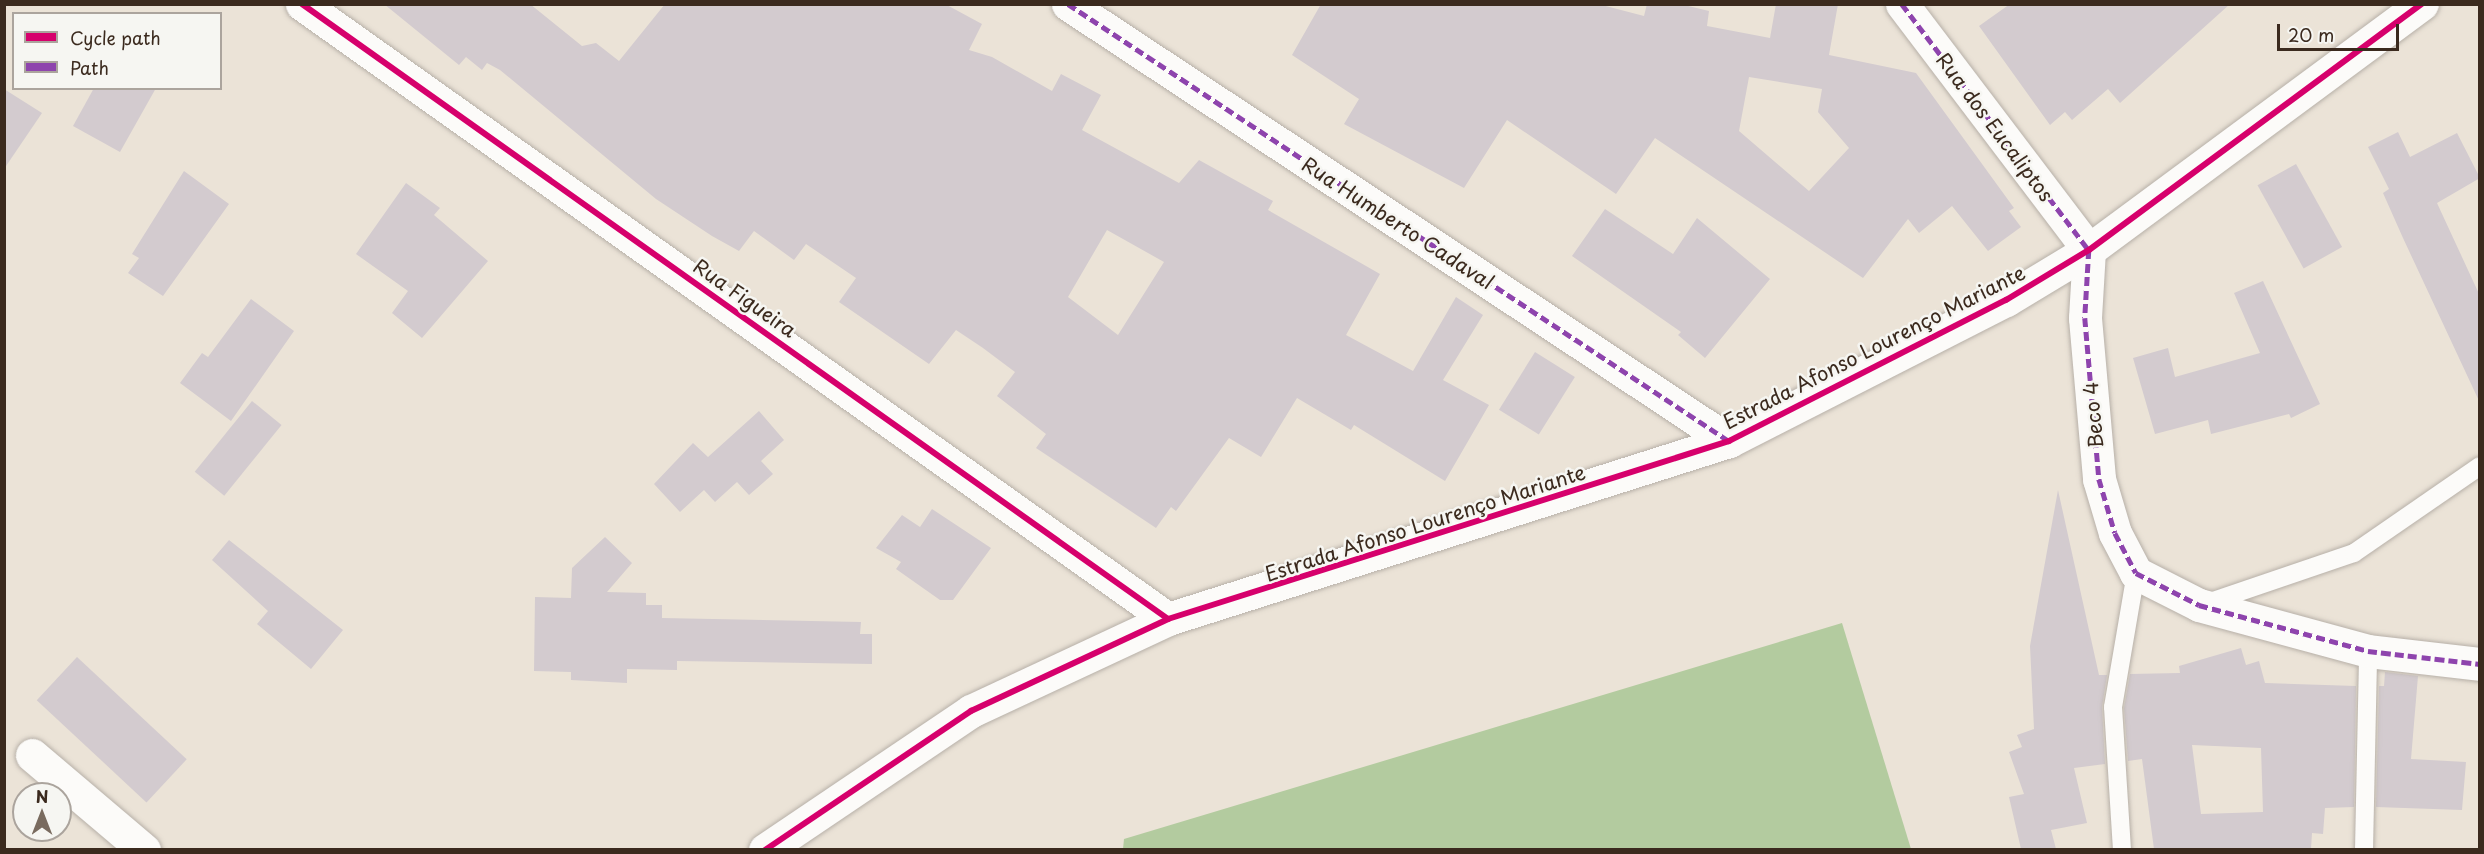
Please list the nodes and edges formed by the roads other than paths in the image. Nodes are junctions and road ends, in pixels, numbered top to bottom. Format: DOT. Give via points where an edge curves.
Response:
graph roads {
  1 [pos="302,4"];
  2 [pos="1068,4"];
  3 [pos="1902,4"];
  4 [pos="2422,4"];
  5 [pos="2089,250"];
  6 [pos="1729,441"];
  7 [pos="2480,466"];
  8 [pos="2136,573"];
  9 [pos="2199,605"];
  10 [pos="1168,619"];
  11 [pos="2368,651"];
  12 [pos="2480,664"];
  13 [pos="32,755"];
  14 [pos="144,849"];
  15 [pos="765,849"];
  16 [pos="2122,849"];
  17 [pos="2364,849"];
  1 -- 10 [label="street, Rua Figueira"];
  2 -- 6 [label="street, Rua Humberto Cadaval"];
  3 -- 5 [label="street, Rua dos Eucaliptos"];
  4 -- 5 [label="street, Estrada Afonso Lourenço Mariante"];
  5 -- 6 [label="street, Estrada Afonso Lourenço Mariante" via="2006,300"];
  5 -- 8 [label="street, Beco 4" via="2085,318 2099,479 2115,533"];
  6 -- 10 [label="street, Estrada Afonso Lourenço Mariante"];
  7 -- 9 [label="lane" via="2354,553"];
  8 -- 9 [label="street"];
  8 -- 16 [label="lane" via="2113,707"];
  9 -- 11 [label="street"];
  10 -- 15 [label="street, Estrada Afonso Lourenço Mariante" via="971,711"];
  11 -- 12 [label="street"];
  11 -- 17 [label="lane"];
  13 -- 14 [label="street"];
}
